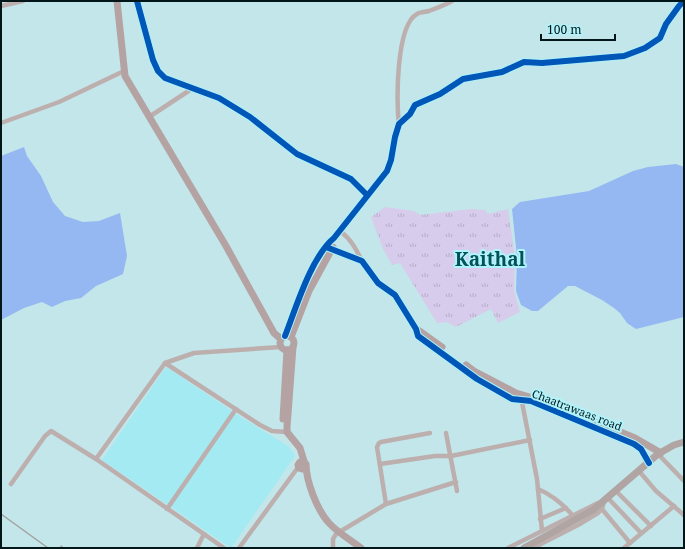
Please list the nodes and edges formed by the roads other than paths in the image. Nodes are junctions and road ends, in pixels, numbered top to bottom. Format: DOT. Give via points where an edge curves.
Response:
graph roads {
  1 [pos="23,1"];
  2 [pos="117,1"];
  3 [pos="137,1"];
  4 [pos="452,1"];
  5 [pos="684,1"];
  6 [pos="1,6"];
  7 [pos="124,71"];
  8 [pos="193,88"];
  9 [pos="149,117"];
  10 [pos="1,123"];
  11 [pos="399,124"];
  12 [pos="367,195"];
  13 [pos="340,231"];
  14 [pos="328,249"];
  15 [pos="362,261"];
  16 [pos="286,337"];
  17 [pos="287,348"];
  18 [pos="165,363"];
  19 [pos="521,397"];
  20 [pos="236,410"];
  21 [pos="286,432"];
  22 [pos="430,432"];
  23 [pos="446,432"];
  24 [pos="530,440"];
  25 [pos="683,444"];
  26 [pos="659,454"];
  27 [pos="451,456"];
  28 [pos="96,459"];
  29 [pos="649,463"];
  30 [pos="380,464"];
  31 [pos="302,465"];
  32 [pos="639,471"];
  33 [pos="684,481"];
  34 [pos="456,482"];
  35 [pos="11,484"];
  36 [pos="538,489"];
  37 [pos="457,491"];
  38 [pos="616,491"];
  39 [pos="604,503"];
  40 [pos="386,504"];
  41 [pos="674,506"];
  42 [pos="566,508"];
  43 [pos="168,509"];
  44 [pos="684,515"];
  45 [pos="573,516"];
  46 [pos="540,519"];
  47 [pos="651,526"];
  48 [pos="542,531"];
  49 [pos="338,533"];
  50 [pos="641,533"];
  51 [pos="204,534"];
  52 [pos="630,543"];
  53 [pos="542,546"];
  54 [pos="197,548"];
  55 [pos="224,548"];
  56 [pos="239,548"];
  57 [pos="333,548"];
  58 [pos="354,548"];
  59 [pos="361,548"];
  60 [pos="508,548"];
  61 [pos="524,548"];
  62 [pos="533,548"];
  63 [pos="624,548"];
  1 -- 6 [label="street"];
  2 -- 7 [label="street"];
  3 -- 8 [label="street" via="158,70 165,78"];
  4 -- 11 [label="street" via="416,14 409,22 403,37 399,65"];
  5 -- 11 [label="street" via="666,24 660,38 645,48 624,56 542,63 524,62 502,72 463,79 416,105"];
  7 -- 9 [label="street"];
  7 -- 10 [label="street" via="59,102"];
  8 -- 9 [label="street"];
  8 -- 12 [label="street" via="219,98 250,117 297,154 350,179"];
  9 -- 16 [label="street" via="226,246 274,333"];
  11 -- 12 [label="street" via="387,171"];
  12 -- 13 [label="street"];
  13 -- 14 [label="street" via="334,238 333,247"];
  13 -- 15 [label="street" via="355,245"];
  14 -- 15 [label="street"];
  14 -- 16 [label="street" via="312,269"];
  15 -- 19 [label="street" via="378,283 395,295 416,329 474,371"];
  16 -- 17 [label="street" via="280,341"];
  16 -- 17 [label="street" via="294,341"];
  17 -- 18 [label="street" via="194,353"];
  17 -- 21 [label="street"];
  18 -- 20 [label="street"];
  18 -- 28 [label="street"];
  19 -- 24 [label="street"];
  19 -- 26 [label="street" via="531,396 635,438"];
  19 -- 29 [label="street, Chaatrawaas road" via="634,444 641,449"];
  20 -- 21 [label="street" via="272,431"];
  20 -- 43 [label="street"];
  21 -- 31 [label="street" via="300,448"];
  22 -- 30 [label="street" via="379,443 377,446"];
  23 -- 27 [label="street"];
  24 -- 27 [label="street"];
  24 -- 36 [label="street"];
  25 -- 26 [label="main road" via="674,445"];
  26 -- 29 [label="main road"];
  26 -- 33 [label="street"];
  27 -- 30 [label="street"];
  27 -- 34 [label="street"];
  28 -- 35 [label="street" via="51,431"];
  28 -- 43 [label="street"];
  29 -- 32 [label="main road"];
  30 -- 40 [label="street"];
  31 -- 49 [label="street" via="324,516"];
  31 -- 56 [label="street"];
  32 -- 38 [label="main road"];
  32 -- 41 [label="street" via="656,491"];
  34 -- 37 [label="street"];
  34 -- 40 [label="street"];
  36 -- 42 [label="street" via="546,492"];
  36 -- 46 [label="street"];
  38 -- 39 [label="main road"];
  38 -- 47 [label="street"];
  39 -- 45 [label="street" via="593,505"];
  39 -- 50 [label="street"];
  39 -- 52 [label="street"];
  39 -- 53 [label="street" via="598,513"];
  39 -- 61 [label="main road"];
  40 -- 49 [label="street"];
  41 -- 44 [label="street"];
  41 -- 47 [label="street"];
  42 -- 45 [label="street"];
  42 -- 46 [label="street"];
  43 -- 51 [label="street"];
  45 -- 48 [label="street"];
  46 -- 48 [label="street"];
  47 -- 50 [label="street"];
  48 -- 60 [label="street"];
  49 -- 57 [label="street" via="333,539"];
  49 -- 58 [label="street"];
  49 -- 59 [label="street"];
  50 -- 52 [label="street"];
  51 -- 54 [label="street"];
  51 -- 55 [label="street"];
  52 -- 63 [label="street"];
  53 -- 62 [label="street"];
}
